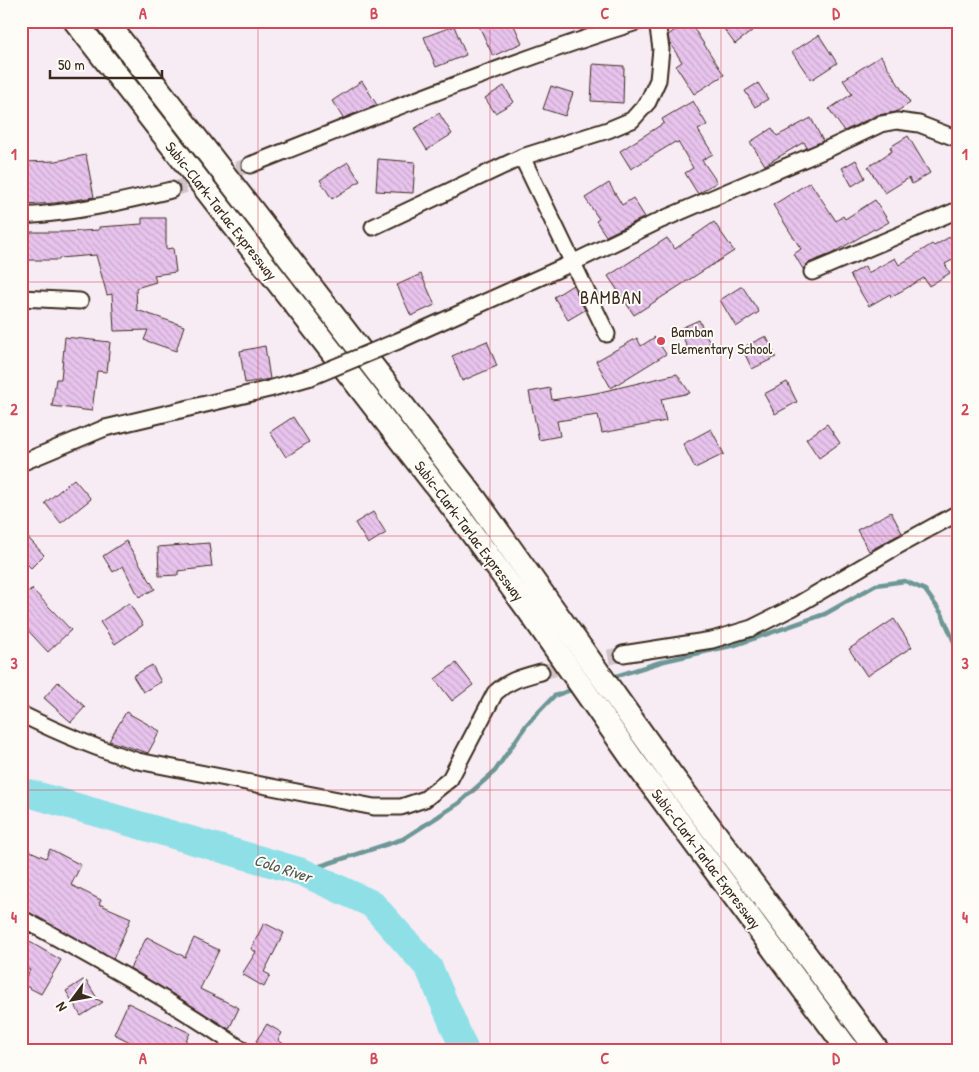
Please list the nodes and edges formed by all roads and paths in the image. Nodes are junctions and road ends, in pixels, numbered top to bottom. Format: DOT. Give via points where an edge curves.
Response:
graph roads {
  1 [pos="75,21"];
  2 [pos="106,21"];
  3 [pos="640,21"];
  4 [pos="657,21"];
  5 [pos="958,139"];
  6 [pos="522,157"];
  7 [pos="250,165"];
  8 [pos="171,190"];
  9 [pos="958,210"];
  10 [pos="21,216"];
  11 [pos="372,227"];
  12 [pos="572,264"];
  13 [pos="812,272"];
  14 [pos="21,298"];
  15 [pos="80,301"];
  16 [pos="607,334"];
  17 [pos="21,463"];
  18 [pos="958,514"];
  19 [pos="623,654"];
  20 [pos="541,672"];
  21 [pos="21,714"];
  22 [pos="21,918"];
  23 [pos="244,1051"];
  24 [pos="849,1051"];
  25 [pos="878,1051"];
  1 -- 24 [label="highway, Subic-Clark-Tarlac Expressway" via="460,517 632,760"];
  2 -- 25 [label="highway, Subic-Clark-Tarlac Expressway" via="476,500 670,774"];
  3 -- 7 [label="street" via="509,65"];
  4 -- 6 [label="street" via="661,49 658,80 648,102 632,120"];
  5 -- 12 [label="street" via="919,124 897,121 881,124 661,220"];
  6 -- 11 [label="street"];
  6 -- 12 [label="street"];
  8 -- 10 [label="street" via="85,210"];
  9 -- 13 [label="street"];
  12 -- 16 [label="street"];
  12 -- 17 [label="street, bridge" via="311,377 105,428"];
  14 -- 15 [label="street"];
  18 -- 19 [label="street" via="752,628 712,640"];
  20 -- 21 [label="street" via="516,678 494,693 450,779 425,799 401,807 374,807 138,761 56,732"];
  22 -- 23 [label="street" via="117,972"];
}
